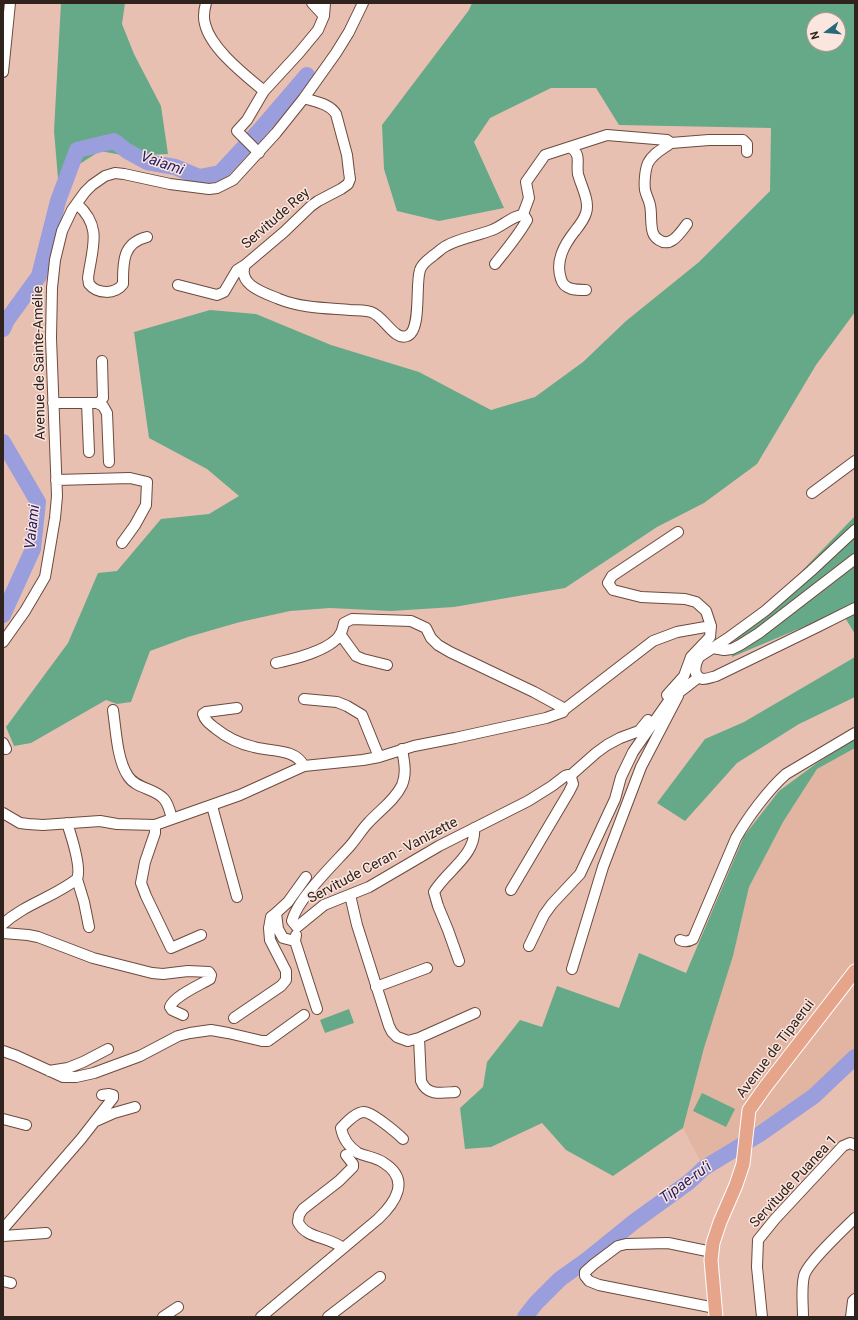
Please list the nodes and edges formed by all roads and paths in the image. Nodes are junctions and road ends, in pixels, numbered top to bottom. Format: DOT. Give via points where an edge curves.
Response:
graph roads {
  1 [pos="10,3"];
  2 [pos="206,3"];
  3 [pos="312,3"];
  4 [pos="325,3"];
  5 [pos="363,3"];
  6 [pos="324,16"];
  7 [pos="3,72"];
  8 [pos="264,91"];
  9 [pos="304,98"];
  10 [pos="671,143"];
  11 [pos="570,147"];
  12 [pos="256,150"];
  13 [pos="747,152"];
  14 [pos="77,204"];
  15 [pos="523,214"];
  16 [pos="687,224"];
  17 [pos="147,237"];
  18 [pos="245,264"];
  19 [pos="495,264"];
  20 [pos="178,285"];
  21 [pos="586,290"];
  22 [pos="102,361"];
  23 [pos="53,403"];
  24 [pos="87,403"];
  25 [pos="99,403"];
  26 [pos="89,452"];
  27 [pos="855,461"];
  28 [pos="109,462"];
  29 [pos="56,480"];
  30 [pos="812,493"];
  31 [pos="855,530"];
  32 [pos="678,532"];
  33 [pos="122,543"];
  34 [pos="855,559"];
  35 [pos="855,608"];
  36 [pos="711,626"];
  37 [pos="340,634"];
  38 [pos="3,641"];
  39 [pos="713,648"];
  40 [pos="276,663"];
  41 [pos="387,665"];
  42 [pos="699,677"];
  43 [pos="676,692"];
  44 [pos="304,699"];
  45 [pos="237,708"];
  46 [pos="565,709"];
  47 [pos="113,710"];
  48 [pos="855,733"];
  49 [pos="402,749"];
  50 [pos="379,757"];
  51 [pos="304,766"];
  52 [pos="570,776"];
  53 [pos="212,806"];
  54 [pos="3,813"];
  55 [pos="172,819"];
  56 [pos="67,823"];
  57 [pos="156,825"];
  58 [pos="474,828"];
  59 [pos="306,877"];
  60 [pos="77,878"];
  61 [pos="511,890"];
  62 [pos="350,895"];
  63 [pos="237,897"];
  64 [pos="276,913"];
  65 [pos="3,924"];
  66 [pos="89,927"];
  67 [pos="297,927"];
  68 [pos="3,933"];
  69 [pos="201,935"];
  70 [pos="680,940"];
  71 [pos="295,941"];
  72 [pos="529,946"];
  73 [pos="459,961"];
  74 [pos="427,968"];
  75 [pos="572,968"];
  76 [pos="855,970"];
  77 [pos="376,987"];
  78 [pos="317,1009"];
  79 [pos="475,1014"];
  80 [pos="183,1015"];
  81 [pos="304,1015"];
  82 [pos="234,1018"];
  83 [pos="419,1038"];
  84 [pos="108,1049"];
  85 [pos="3,1051"];
  86 [pos="49,1071"];
  87 [pos="454,1092"];
  88 [pos="102,1095"];
  89 [pos="135,1106"];
  90 [pos="3,1119"];
  91 [pos="94,1122"];
  92 [pos="26,1125"];
  93 [pos="403,1139"];
  94 [pos="855,1145"];
  95 [pos="346,1155"];
  96 [pos="855,1218"];
  97 [pos="3,1229"];
  98 [pos="46,1233"];
  99 [pos="3,1236"];
  100 [pos="343,1248"];
  101 [pos="712,1252"];
  102 [pos="380,1277"];
  103 [pos="855,1299"];
  104 [pos="178,1307"];
  105 [pos="716,1312"];
  106 [pos="163,1317"];
  107 [pos="261,1317"];
  108 [pos="328,1317"];
  109 [pos="762,1317"];
  110 [pos="803,1317"];
  111 [pos="850,1317"];
  1 -- 7 [label="street"];
  2 -- 8 [label="street" via="205,24 210,37 231,62"];
  3 -- 6 [label="street"];
  4 -- 6 [label="street"];
  5 -- 9 [label="street, Avenue de Sainte-Amélie" via="346,37"];
  6 -- 8 [label="street" via="318,30"];
  8 -- 12 [label="street" via="237,131"];
  9 -- 12 [label="street, Avenue de Sainte-Amélie"];
  9 -- 18 [label="street, Servitude Rey" via="328,106 336,114 347,155 350,179 345,187 311,206"];
  10 -- 11 [label="street" via="667,140 607,135"];
  10 -- 13 [label="street" via="743,140 747,144"];
  10 -- 16 [label="street" via="658,150 648,162 645,175 652,232 662,242 669,242 676,238"];
  11 -- 15 [label="street" via="545,155 526,182 529,198"];
  11 -- 21 [label="street" via="578,154 578,174 587,204 586,213 561,253 559,274 567,288"];
  12 -- 14 [label="street, Avenue de Sainte-Amélie" via="233,180 217,188 184,186 114,173 92,186"];
  14 -- 17 [label="street" via="92,222 94,230 88,278 89,284 95,290 111,291 121,287 124,258 128,248"];
  14 -- 23 [label="street, Avenue de Sainte-Amélie" via="62,231 52,282"];
  15 -- 18 [label="street, Servitude Rey" via="492,230 446,246 428,259 421,267 418,278 415,326 409,336 405,337 400,337 381,318 370,312 301,306 263,294 246,280 243,269"];
  15 -- 19 [label="street" via="527,220"];
  18 -- 20 [label="street" via="237,270 224,292 217,295"];
  22 -- 25 [label="street" via="102,398"];
  23 -- 24 [label="street"];
  23 -- 29 [label="street, Avenue de Sainte-Amélie"];
  24 -- 25 [label="street"];
  24 -- 26 [label="street"];
  25 -- 28 [label="street" via="107,413"];
  27 -- 30 [label="street"];
  29 -- 33 [label="street" via="130,478 147,482 146,504"];
  29 -- 38 [label="street, Avenue de Sainte-Amélie" via="55,518 45,577"];
  31 -- 39 [label="street" via="765,611"];
  32 -- 36 [label="street" via="612,576 608,583 613,590 641,597 696,602 706,612"];
  34 -- 39 [label="street" via="740,645 724,650"];
  35 -- 42 [label="street" via="716,676 707,679"];
  36 -- 43 [label="street" via="710,637 691,657"];
  36 -- 46 [label="street" via="677,632 653,641"];
  37 -- 40 [label="street" via="315,652"];
  37 -- 41 [label="street" via="356,656"];
  37 -- 46 [label="street" via="344,623 352,619 411,621 426,628 438,645 450,652"];
  39 -- 42 [label="street" via="696,662 695,668"];
  42 -- 43 [label="street"];
  43 -- 52 [label="street, Servitude Ceran - Vanizette" via="665,697 639,730 607,745"];
  43 -- 72 [label="street" via="627,764 580,874 544,915"];
  43 -- 75 [label="street" via="641,767 603,867"];
  44 -- 50 [label="street" via="337,702 362,715"];
  45 -- 51 [label="street" via="206,712 203,714 204,719 221,733 242,743 296,756"];
  46 -- 49 [label="street" via="546,718"];
  47 -- 55 [label="street" via="118,746 128,777 156,792 169,808"];
  48 -- 70 [label="street" via="776,782 742,826 693,939 689,942"];
  49 -- 50 [label="street"];
  49 -- 67 [label="street, Servitude Ceran - Vanizette" via="405,773 402,785 307,896 292,921"];
  50 -- 51 [label="street"];
  51 -- 53 [label="street"];
  52 -- 58 [label="street, Servitude Ceran - Vanizette" via="565,776 528,801"];
  52 -- 61 [label="street" via="573,784"];
  53 -- 55 [label="street"];
  53 -- 63 [label="street"];
  54 -- 56 [label="street" via="20,823"];
  55 -- 57 [label="street"];
  56 -- 57 [label="street"];
  56 -- 60 [label="street" via="76,855 79,875"];
  57 -- 69 [label="street" via="141,883 146,896 171,948"];
  58 -- 62 [label="street, Servitude Ceran - Vanizette"];
  58 -- 73 [label="street" via="472,844 434,892"];
  59 -- 64 [label="street" via="288,902"];
  60 -- 65 [label="street"];
  60 -- 66 [label="street"];
  62 -- 67 [label="street, Servitude Ceran - Vanizette" via="324,905"];
  62 -- 77 [label="street"];
  64 -- 71 [label="street" via="278,929 283,938"];
  64 -- 82 [label="street" via="271,917 270,940 286,971 286,980"];
  67 -- 71 [label="street"];
  68 -- 80 [label="street" via="38,936 93,958 152,973 209,972 210,978 171,1004 172,1010"];
  71 -- 78 [label="street"];
  74 -- 77 [label="street"];
  76 -- 101 [label="main road, Avenue de Tipaerui" via="750,1110 743,1164 720,1222"];
  77 -- 83 [label="street" via="392,1032 402,1040"];
  79 -- 83 [label="street"];
  81 -- 86 [label="street" via="268,1041 228,1032 199,1031 182,1034 140,1056 83,1076 62,1077"];
  83 -- 87 [label="street" via="421,1081 424,1087 431,1092"];
  84 -- 86 [label="street" via="68,1068"];
  85 -- 86 [label="street"];
  88 -- 91 [label="street" via="113,1095 113,1098"];
  89 -- 91 [label="street"];
  90 -- 92 [label="street"];
  91 -- 97 [label="street"];
  93 -- 100 [label="street" via="371,1114 364,1112 356,1115 341,1128 349,1145 359,1153 384,1162 394,1171 399,1181 391,1207"];
  94 -- 109 [label="street, Servitude Puanea 1" via="850,1143 843,1146 758,1240 757,1267"];
  95 -- 100 [label="street" via="353,1167 303,1210 298,1222 309,1234 336,1242"];
  96 -- 110 [label="street" via="806,1270 803,1283"];
  98 -- 99 [label="street"];
  100 -- 107 [label="street"];
  101 -- 105 [label="main road, Avenue de Tipaerui"];
  101 -- 105 [label="street" via="668,1243 626,1244 618,1246 594,1264 585,1272 585,1276 589,1281 599,1285"];
  102 -- 108 [label="street"];
  103 -- 111 [label="street"];
  104 -- 106 [label="street"];
}
